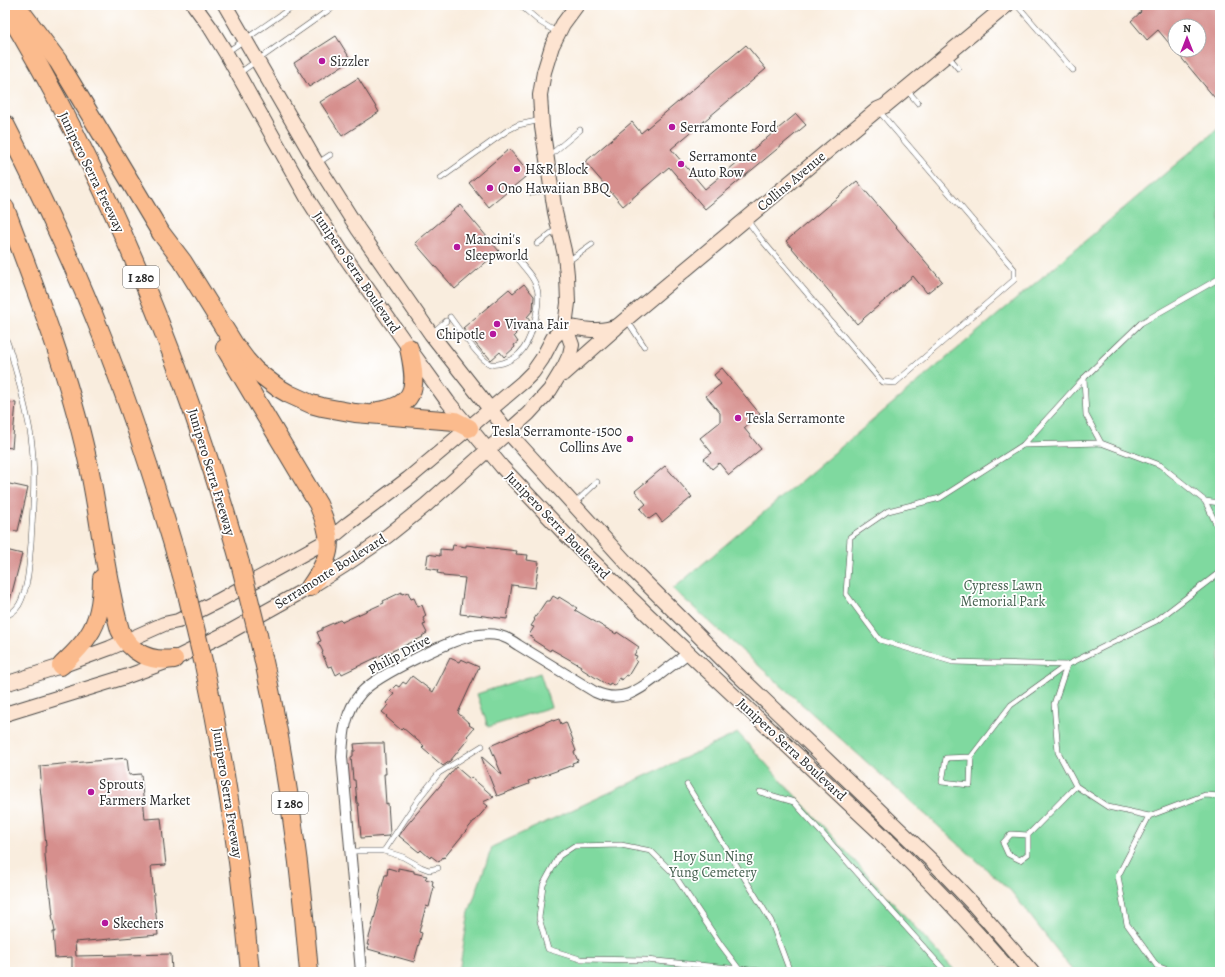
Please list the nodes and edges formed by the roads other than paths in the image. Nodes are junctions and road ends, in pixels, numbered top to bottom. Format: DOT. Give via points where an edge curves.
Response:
graph roads {
  1 [pos="16,5"];
  2 [pos="194,5"];
  3 [pos="225,5"];
  4 [pos="295,5"];
  5 [pos="520,5"];
  6 [pos="577,5"];
  7 [pos="1007,5"];
  8 [pos="1017,5"];
  9 [pos="5,7"];
  10 [pos="333,7"];
  11 [pos="558,33"];
  12 [pos="246,39"];
  13 [pos="226,53"];
  14 [pos="946,54"];
  15 [pos="258,60"];
  16 [pos="958,68"];
  17 [pos="1073,70"];
  18 [pos="237,74"];
  19 [pos="905,88"];
  20 [pos="918,103"];
  21 [pos="878,108"];
  22 [pos="541,120"];
  23 [pos="5,124"];
  24 [pos="580,130"];
  25 [pos="330,155"];
  26 [pos="547,158"];
  27 [pos="317,164"];
  28 [pos="441,178"];
  29 [pos="552,188"];
  30 [pos="532,193"];
  31 [pos="5,208"];
  32 [pos="746,219"];
  33 [pos="559,227"];
  34 [pos="161,233"];
  35 [pos="537,244"];
  36 [pos="592,244"];
  37 [pos="518,260"];
  38 [pos="566,262"];
  39 [pos="1220,278"];
  40 [pos="623,322"];
  41 [pos="565,326"];
  42 [pos="431,334"];
  43 [pos="5,337"];
  44 [pos="644,346"];
  45 [pos="408,348"];
  46 [pos="1084,378"];
  47 [pos="554,384"];
  48 [pos="490,410"];
  49 [pos="344,411"];
  50 [pos="469,428"];
  51 [pos="508,432"];
  52 [pos="1101,443"];
  53 [pos="1023,445"];
  54 [pos="488,450"];
  55 [pos="597,482"];
  56 [pos="1205,501"];
  57 [pos="1220,503"];
  58 [pos="574,504"];
  59 [pos="1220,532"];
  60 [pos="330,539"];
  61 [pos="103,546"];
  62 [pos="1220,572"];
  63 [pos="310,587"];
  64 [pos="5,616"];
  65 [pos="126,641"];
  66 [pos="688,653"];
  67 [pos="174,659"];
  68 [pos="1067,665"];
  69 [pos="61,666"];
  70 [pos="5,684"];
  71 [pos="5,714"];
  72 [pos="482,746"];
  73 [pos="971,757"];
  74 [pos="687,785"];
  75 [pos="1076,786"];
  76 [pos="760,792"];
  77 [pos="1220,796"];
  78 [pos="1149,816"];
  79 [pos="1028,835"];
  80 [pos="351,851"];
  81 [pos="384,851"];
  82 [pos="438,868"];
  83 [pos="739,970"];
  84 [pos="250,972"];
  85 [pos="310,972"];
  86 [pos="361,972"];
  87 [pos="772,972"];
  88 [pos="790,972"];
  89 [pos="946,972"];
  90 [pos="1011,972"];
  91 [pos="1032,972"];
  92 [pos="1173,972"];
  1 -- 34 [label="highway" via="58,61"];
  2 -- 13 [label="main road, Junipero Serra Boulevard"];
  3 -- 12 [label="main road, Junipero Serra Boulevard"];
  4 -- 12 [label="lane"];
  5 -- 11 [label="lane"];
  6 -- 11 [label="main road, Serramonte Boulevard"];
  7 -- 14 [label="main road, Collins Avenue"];
  8 -- 17 [label="lane"];
  9 -- 85 [label="highway, Junipero Serra Freeway / I 280, bridge" via="88,160 135,262 176,363 226,513 258,635 275,714 292,817"];
  10 -- 15 [label="lane"];
  11 -- 22 [label="main road, Serramonte Boulevard" via="549,52 542,78"];
  12 -- 13 [label="lane"];
  12 -- 15 [label="main road, Junipero Serra Boulevard"];
  13 -- 18 [label="main road, Junipero Serra Boulevard"];
  14 -- 16 [label="lane"];
  14 -- 19 [label="main road, Collins Avenue"];
  15 -- 18 [label="lane"];
  15 -- 27 [label="main road, Junipero Serra Boulevard"];
  18 -- 45 [label="main road, Junipero Serra Boulevard" via="309,201"];
  19 -- 20 [label="lane"];
  19 -- 21 [label="main road, Collins Avenue" via="885,106"];
  21 -- 32 [label="main road, Collins Avenue"];
  21 -- 32 [label="lane" via="1014,269 1014,280 896,383 882,382"];
  22 -- 26 [label="main road, Serramonte Boulevard"];
  22 -- 28 [label="lane" via="508,130"];
  23 -- 84 [label="highway, Junipero Serra Freeway, bridge" via="102,335 148,462 170,533 204,665 220,742 240,868"];
  24 -- 26 [label="lane"];
  25 -- 27 [label="lane"];
  26 -- 29 [label="main road, Serramonte Boulevard"];
  27 -- 42 [label="main road, Junipero Serra Boulevard" via="370,247"];
  29 -- 30 [label="lane"];
  29 -- 33 [label="main road, Serramonte Boulevard"];
  31 -- 61 [label="highway" via="75,408 88,459"];
  32 -- 40 [label="main road, Collins Avenue"];
  33 -- 35 [label="lane"];
  33 -- 38 [label="main road, Serramonte Boulevard"];
  34 -- 49 [label="highway" via="183,262 234,344 256,370 277,387 299,399"];
  34 -- 60 [label="highway" via="177,266 318,504"];
  36 -- 38 [label="lane"];
  37 -- 42 [label="lane" via="532,277 538,294 534,325 519,354 509,361 491,364 482,358 448,319"];
  38 -- 41 [label="main road, Serramonte Boulevard" via="568,296"];
  39 -- 46 [label="lane" via="1140,323"];
  40 -- 41 [label="main road, Collins Avenue" via="607,330 598,331"];
  40 -- 44 [label="lane"];
  40 -- 47 [label="main road"];
  41 -- 47 [label="main road, Serramonte Boulevard" via="572,350"];
  41 -- 48 [label="main road, Serramonte Boulevard" via="553,338 545,356 533,372"];
  42 -- 48 [label="main road, Junipero Serra Boulevard"];
  43 -- 64 [label="lane" via="31,435 35,488 27,579 20,604"];
  45 -- 49 [label="highway" via="414,381 412,392 406,400 384,410"];
  45 -- 50 [label="main road, Junipero Serra Boulevard"];
  46 -- 52 [label="lane" via="1086,415"];
  46 -- 53 [label="lane"];
  47 -- 51 [label="main road, Serramonte Boulevard" via="532,410"];
  48 -- 50 [label="main road, Serramonte Boulevard"];
  48 -- 51 [label="main road, Junipero Serra Boulevard"];
  49 -- 50 [label="highway" via="455,421"];
  50 -- 54 [label="main road, Junipero Serra Boulevard"];
  50 -- 60 [label="main road, Serramonte Boulevard"];
  51 -- 54 [label="main road, Serramonte Boulevard"];
  51 -- 58 [label="main road, Junipero Serra Boulevard"];
  52 -- 53 [label="lane"];
  52 -- 56 [label="lane" via="1160,465"];
  53 -- 68 [label="lane" via="940,498 888,511 850,537 846,594 880,640 953,662"];
  54 -- 63 [label="main road, Serramonte Boulevard" via="386,537"];
  54 -- 66 [label="main road, Junipero Serra Boulevard" via="533,502"];
  55 -- 58 [label="lane"];
  56 -- 57 [label="lane"];
  56 -- 59 [label="lane"];
  58 -- 91 [label="main road, Junipero Serra Boulevard" via="634,571 701,638 932,861"];
  60 -- 63 [label="highway" via="324,566"];
  60 -- 65 [label="main road, Serramonte Boulevard" via="178,621 164,624"];
  61 -- 65 [label="highway" via="116,618"];
  61 -- 69 [label="highway" via="102,595 98,618 88,636"];
  62 -- 68 [label="lane" via="1156,621"];
  63 -- 67 [label="main road, Serramonte Boulevard"];
  65 -- 67 [label="highway" via="140,654 151,659"];
  65 -- 69 [label="main road, Serramonte Boulevard"];
  66 -- 80 [label="street, Philip Drive" via="634,692 620,696 595,692 500,635 477,635 455,641 374,681 361,693 350,709 343,734 342,757"];
  66 -- 90 [label="main road, Junipero Serra Boulevard" via="920,872"];
  67 -- 71 [label="main road, Serramonte Boulevard"];
  68 -- 73 [label="lane" via="1012,705"];
  68 -- 75 [label="lane" via="1054,704 1058,752"];
  69 -- 70 [label="main road, Serramonte Boulevard"];
  72 -- 81 [label="lane" via="439,773"];
  73 -- 73 [label="lane" via="970,784 942,782 946,758"];
  74 -- 88 [label="lane" via="771,921"];
  75 -- 78 [label="lane" via="1108,807"];
  75 -- 79 [label="lane"];
  76 -- 89 [label="lane" via="794,802"];
  77 -- 78 [label="lane" via="1205,794"];
  78 -- 92 [label="lane" via="1118,876 1127,924 1157,966"];
  79 -- 79 [label="lane" via="1012,834 1003,843 1008,854 1020,860 1028,854"];
  80 -- 81 [label="lane"];
  80 -- 86 [label="street, Philip Drive"];
  81 -- 82 [label="lane" via="403,857 421,868"];
  83 -- 83 [label="lane" via="673,874 651,851 621,844 574,846 559,856 543,885 538,918 548,949 580,959 646,960"];
  83 -- 87 [label="lane"];
}
